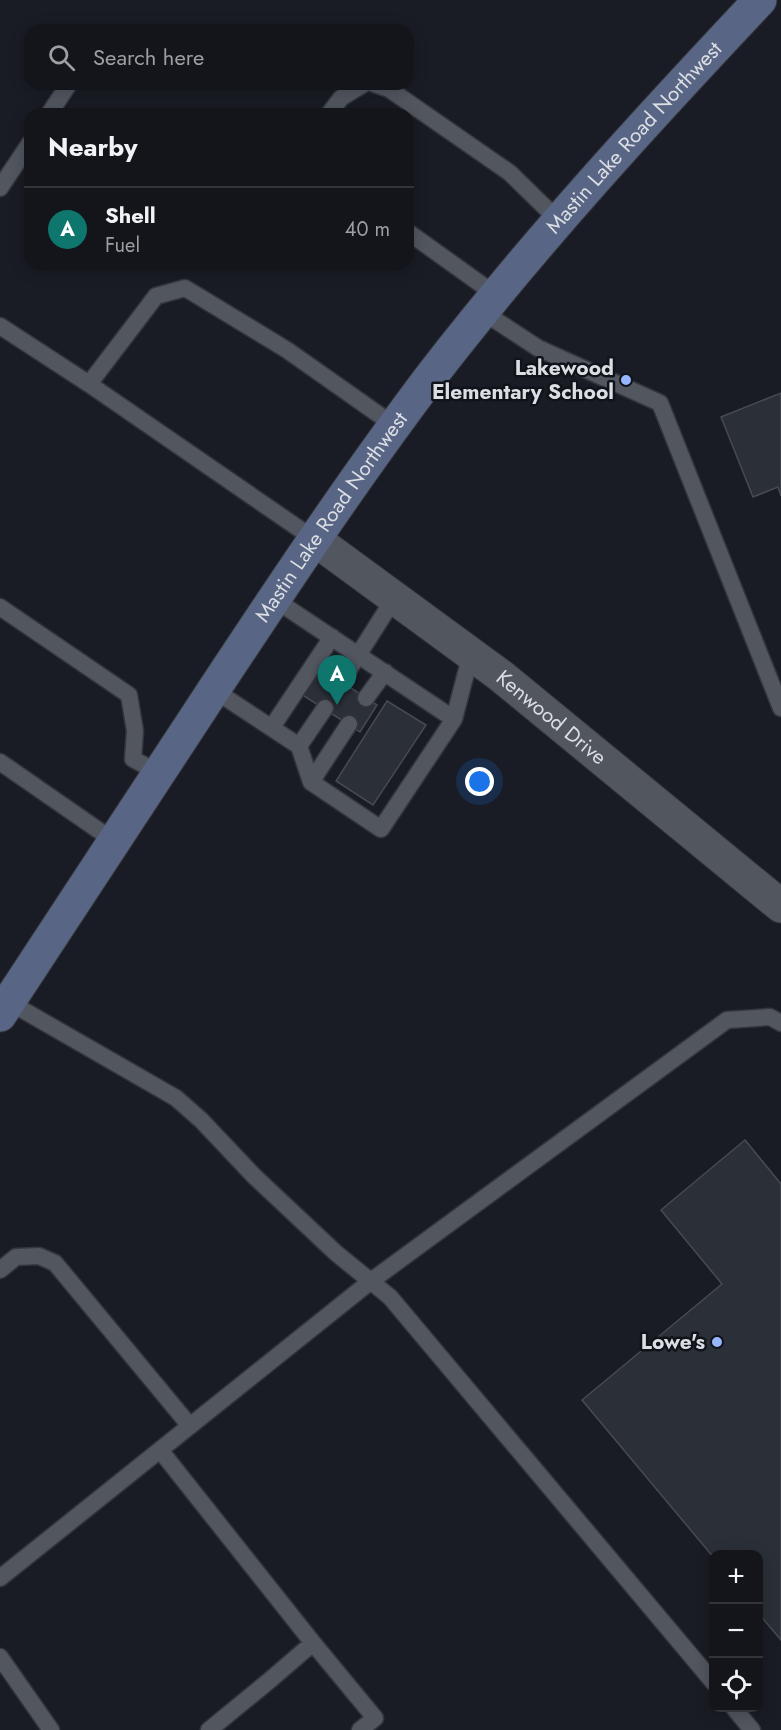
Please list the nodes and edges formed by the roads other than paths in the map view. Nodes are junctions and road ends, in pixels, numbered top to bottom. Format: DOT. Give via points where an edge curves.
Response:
graph roads {
  1 [pos="760,0"];
  2 [pos="65,90"];
  3 [pos="354,90"];
  4 [pos="390,90"];
  5 [pos="53,108"];
  6 [pos="334,108"];
  7 [pos="24,152"];
  8 [pos="0,188"];
  9 [pos="559,221"];
  10 [pos="414,237"];
  11 [pos="489,303"];
  12 [pos="0,326"];
  13 [pos="89,384"];
  14 [pos="395,426"];
  15 [pos="314,540"];
  16 [pos="395,597"];
  17 [pos="274,599"];
  18 [pos="0,607"];
  19 [pos="332,637"];
  20 [pos="471,654"];
  21 [pos="358,655"];
  22 [pos="385,672"];
  23 [pos="341,682"];
  24 [pos="214,690"];
  25 [pos="366,698"];
  26 [pos="324,708"];
  27 [pos="781,708"];
  28 [pos="454,719"];
  29 [pos="349,724"];
  30 [pos="272,727"];
  31 [pos="298,746"];
  32 [pos="0,762"];
  33 [pos="159,773"];
  34 [pos="311,782"];
  35 [pos="114,841"];
  36 [pos="781,906"];
  37 [pos="4,1008"];
  38 [pos="781,1023"];
  39 [pos="0,1270"];
  40 [pos="371,1281"];
  41 [pos="190,1425"];
  42 [pos="160,1450"];
  43 [pos="0,1578"];
  44 [pos="313,1642"];
  45 [pos="0,1657"];
  46 [pos="709,1677"];
  47 [pos="738,1712"];
  48 [pos="51,1730"];
  49 [pos="209,1730"];
  50 [pos="360,1730"];
  51 [pos="752,1730"];
  1 -- 9 [label="street, Mastin Lake Road Northwest"];
  2 -- 5 [label="lane"];
  3 -- 6 [label="lane"];
  4 -- 9 [label="lane" via="510,173"];
  7 -- 8 [label="lane"];
  9 -- 11 [label="street, Mastin Lake Road Northwest"];
  10 -- 11 [label="lane"];
  11 -- 14 [label="street, Mastin Lake Road Northwest"];
  11 -- 27 [label="lane" via="538,348 660,403"];
  12 -- 13 [label="lane"];
  13 -- 14 [label="lane" via="156,296 185,288 287,350"];
  13 -- 15 [label="lane"];
  14 -- 15 [label="street, Mastin Lake Road Northwest"];
  15 -- 16 [label="street, Kenwood Drive"];
  15 -- 17 [label="street, Mastin Lake Road Northwest"];
  16 -- 20 [label="street, Kenwood Drive"];
  16 -- 21 [label="lane"];
  17 -- 19 [label="lane"];
  17 -- 24 [label="street, Mastin Lake Road Northwest"];
  18 -- 33 [label="lane" via="129,695 135,731 133,759"];
  19 -- 21 [label="lane"];
  19 -- 30 [label="lane"];
  20 -- 28 [label="lane"];
  20 -- 36 [label="street, Kenwood Drive"];
  21 -- 22 [label="lane"];
  21 -- 23 [label="lane"];
  22 -- 25 [label="lane"];
  22 -- 28 [label="lane"];
  24 -- 30 [label="lane"];
  24 -- 33 [label="street, Mastin Lake Road Northwest"];
  26 -- 31 [label="lane"];
  28 -- 34 [label="lane" via="381,829"];
  29 -- 34 [label="lane"];
  30 -- 31 [label="lane"];
  31 -- 34 [label="lane"];
  32 -- 35 [label="lane"];
  33 -- 35 [label="street, Mastin Lake Road Northwest"];
  35 -- 37 [label="street, Mastin Lake Road Northwest"];
  37 -- 40 [label="lane" via="176,1098 336,1253"];
  38 -- 40 [label="lane" via="770,1017 727,1020"];
  39 -- 41 [label="lane" via="16,1257 39,1256 55,1263"];
  40 -- 41 [label="lane"];
  40 -- 46 [label="lane" via="431,1344"];
  41 -- 42 [label="lane"];
  42 -- 43 [label="lane"];
  42 -- 44 [label="lane"];
  44 -- 49 [label="lane"];
  44 -- 50 [label="lane" via="375,1718"];
  45 -- 48 [label="lane"];
  47 -- 51 [label="lane"];
}
